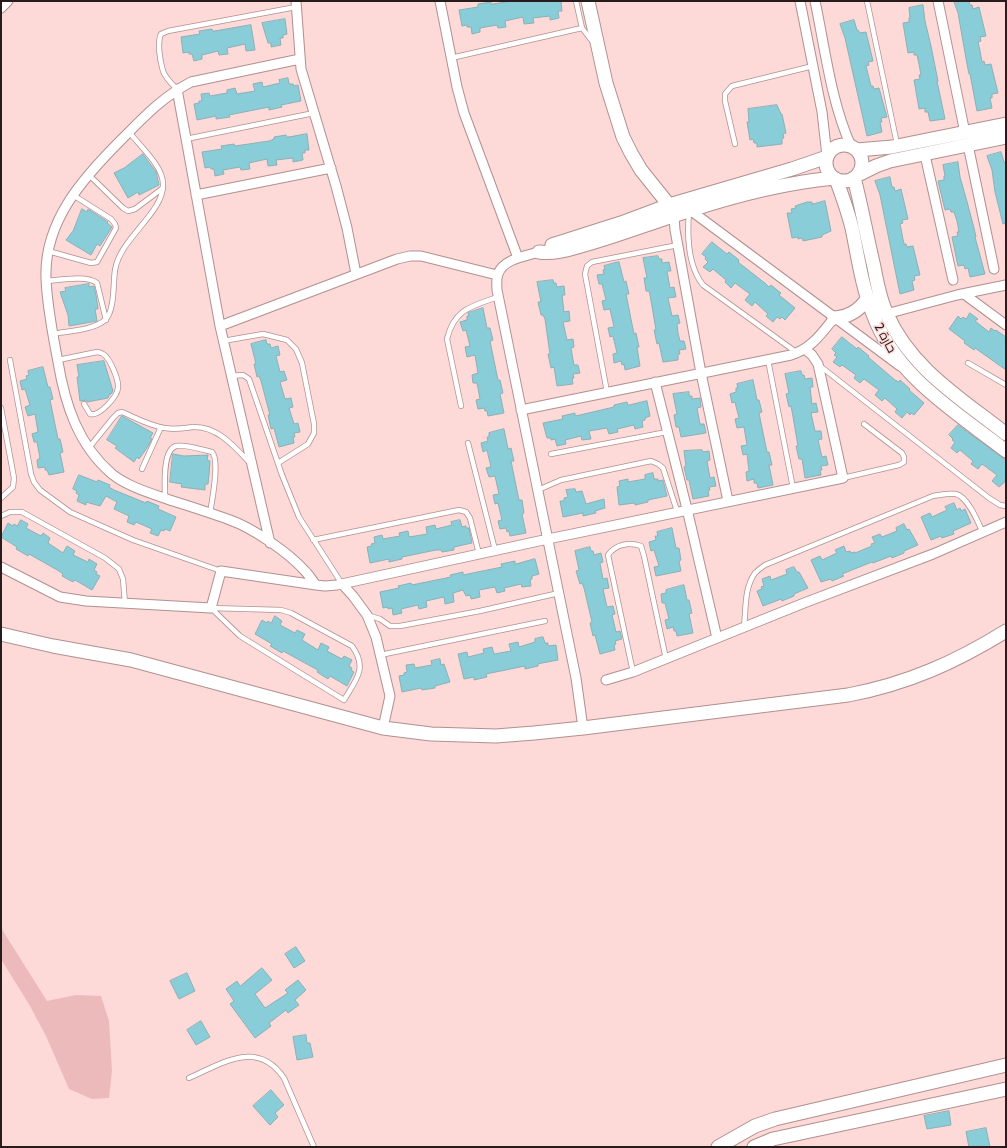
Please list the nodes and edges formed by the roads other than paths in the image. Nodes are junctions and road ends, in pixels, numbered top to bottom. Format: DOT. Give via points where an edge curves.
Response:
graph roads {
  1 [pos="8,1"];
  2 [pos="440,1"];
  3 [pos="576,1"];
  4 [pos="588,1"];
  5 [pos="800,1"];
  6 [pos="815,1"];
  7 [pos="867,1"];
  8 [pos="938,1"];
  9 [pos="296,4"];
  10 [pos="1,8"];
  11 [pos="582,28"];
  12 [pos="598,46"];
  13 [pos="451,58"];
  14 [pos="300,59"];
  15 [pos="813,66"];
  16 [pos="177,89"];
  17 [pos="314,114"];
  18 [pos="1006,124"];
  19 [pos="129,132"];
  20 [pos="1006,137"];
  21 [pos="186,139"];
  22 [pos="967,139"];
  23 [pos="735,144"];
  24 [pos="898,146"];
  25 [pos="854,148"];
  26 [pos="925,155"];
  27 [pos="827,156"];
  28 [pos="330,168"];
  29 [pos="88,174"];
  30 [pos="856,177"];
  31 [pos="835,179"];
  32 [pos="163,188"];
  33 [pos="73,195"];
  34 [pos="196,195"];
  35 [pos="672,210"];
  36 [pos="690,210"];
  37 [pos="678,245"];
  38 [pos="48,252"];
  39 [pos="539,252"];
  40 [pos="518,258"];
  41 [pos="994,269"];
  42 [pos="356,274"];
  43 [pos="497,275"];
  44 [pos="953,280"];
  45 [pos="46,281"];
  46 [pos="1006,285"];
  47 [pos="964,294"];
  48 [pos="498,297"];
  49 [pos="867,299"];
  50 [pos="886,314"];
  51 [pos="834,318"];
  52 [pos="106,320"];
  53 [pos="1006,325"];
  54 [pos="220,326"];
  55 [pos="53,334"];
  56 [pos="223,341"];
  57 [pos="801,351"];
  58 [pos="10,360"];
  59 [pos="57,360"];
  60 [pos="768,360"];
  61 [pos="968,363"];
  62 [pos="818,364"];
  63 [pos="908,371"];
  64 [pos="701,373"];
  65 [pos="231,376"];
  66 [pos="655,382"];
  67 [pos="1006,385"];
  68 [pos="607,392"];
  69 [pos="84,404"];
  70 [pos="461,406"];
  71 [pos="1,408"];
  72 [pos="521,410"];
  73 [pos="864,424"];
  74 [pos="161,427"];
  75 [pos="668,432"];
  76 [pos="1006,434"];
  77 [pos="468,443"];
  78 [pos="88,449"];
  79 [pos="1006,451"];
  80 [pos="551,454"];
  81 [pos="278,463"];
  82 [pos="252,464"];
  83 [pos="142,469"];
  84 [pos="843,478"];
  85 [pos="793,488"];
  86 [pos="538,490"];
  87 [pos="1,498"];
  88 [pos="165,498"];
  89 [pos="728,501"];
  90 [pos="1006,506"];
  91 [pos="687,509"];
  92 [pos="677,511"];
  93 [pos="210,514"];
  94 [pos="1,516"];
  95 [pos="1006,522"];
  96 [pos="983,533"];
  97 [pos="548,538"];
  98 [pos="313,540"];
  99 [pos="270,542"];
  100 [pos="495,550"];
  101 [pos="479,554"];
  102 [pos="1,567"];
  103 [pos="221,571"];
  104 [pos="342,584"];
  105 [pos="316,585"];
  106 [pos="559,593"];
  107 [pos="125,603"];
  108 [pos="211,608"];
  109 [pos="367,615"];
  110 [pos="546,621"];
  111 [pos="744,627"];
  112 [pos="1006,631"];
  113 [pos="1,634"];
  114 [pos="717,638"];
  115 [pos="380,655"];
  116 [pos="666,659"];
  117 [pos="633,672"];
  118 [pos="606,680"];
  119 [pos="382,728"];
  120 [pos="583,728"];
  121 [pos="1006,1065"];
  122 [pos="189,1078"];
  123 [pos="1006,1089"];
  124 [pos="314,1147"];
  125 [pos="718,1147"];
  126 [pos="754,1147"];
  1 -- 10 [label="street"];
  2 -- 13 [label="street"];
  3 -- 11 [label="lane"];
  4 -- 12 [label="street"];
  5 -- 15 [label="street"];
  6 -- 25 [label="street" via="843,127"];
  7 -- 24 [label="lane"];
  8 -- 22 [label="street"];
  9 -- 14 [label="street"];
  9 -- 16 [label="lane" via="161,34 158,41 163,71"];
  11 -- 12 [label="lane"];
  11 -- 13 [label="lane"];
  12 -- 35 [label="street" via="606,83 630,154"];
  13 -- 40 [label="street" via="464,113"];
  14 -- 16 [label="street" via="191,82"];
  14 -- 17 [label="street"];
  15 -- 23 [label="lane" via="732,86 725,94 725,101"];
  15 -- 27 [label="street"];
  16 -- 19 [label="street" via="158,102"];
  16 -- 21 [label="street"];
  17 -- 21 [label="lane"];
  17 -- 28 [label="street"];
  18 -- 22 [label="street"];
  19 -- 29 [label="street"];
  19 -- 32 [label="lane" via="156,164 162,176"];
  20 -- 22 [label="street"];
  21 -- 34 [label="street"];
  22 -- 24 [label="street"];
  22 -- 26 [label="street"];
  22 -- 41 [label="street"];
  24 -- 25 [label="street"];
  25 -- 27 [label="street" via="846,145 837,146"];
  25 -- 30 [label="street" via="860,153 862,162"];
  26 -- 30 [label="street" via="883,164"];
  26 -- 44 [label="street"];
  27 -- 31 [label="street" via="827,169"];
  27 -- 35 [label="street"];
  28 -- 34 [label="street"];
  28 -- 42 [label="street" via="347,228"];
  29 -- 32 [label="lane" via="128,211 135,209"];
  29 -- 33 [label="street"];
  30 -- 31 [label="street" via="845,181"];
  30 -- 50 [label="street, حارة 2"];
  31 -- 36 [label="street" via="793,183"];
  31 -- 49 [label="street, حارة 2" via="849,217"];
  32 -- 52 [label="lane" via="162,196 155,208 132,235 117,261 110,311"];
  33 -- 38 [label="street" via="55,226"];
  33 -- 38 [label="lane" via="111,219 116,228 97,262 91,263"];
  34 -- 54 [label="street"];
  35 -- 36 [label="street"];
  35 -- 37 [label="street"];
  35 -- 39 [label="street" via="597,242 550,254"];
  36 -- 51 [label="street"];
  36 -- 57 [label="lane" via="688,238 692,262 699,280"];
  37 -- 64 [label="street"];
  37 -- 68 [label="lane" via="592,262 587,266 585,274"];
  38 -- 45 [label="street"];
  39 -- 40 [label="street"];
  40 -- 43 [label="street" via="510,261"];
  42 -- 43 [label="street" via="397,259 421,256"];
  42 -- 54 [label="street"];
  43 -- 48 [label="street"];
  45 -- 52 [label="lane" via="84,278 93,280 97,283"];
  45 -- 55 [label="street"];
  46 -- 47 [label="street, حارة 2"];
  47 -- 50 [label="street, حارة 2"];
  47 -- 53 [label="street"];
  48 -- 70 [label="lane" via="468,307 458,315 449,328 447,339"];
  48 -- 72 [label="street"];
  49 -- 51 [label="street" via="853,313"];
  49 -- 63 [label="street, حارة 2" via="885,340"];
  50 -- 76 [label="street, حارة 2" via="902,342 922,366"];
  51 -- 57 [label="street" via="818,338"];
  51 -- 63 [label="street"];
  52 -- 55 [label="lane" via="95,326"];
  54 -- 56 [label="street"];
  55 -- 59 [label="street"];
  56 -- 65 [label="street"];
  56 -- 81 [label="lane" via="263,334 288,340 296,349 302,363 314,433 308,444"];
  57 -- 60 [label="street"];
  57 -- 62 [label="street" via="812,355"];
  58 -- 103 [label="lane" via="31,474 40,490 84,519 133,540"];
  59 -- 69 [label="lane" via="97,352 103,353 108,359 119,386 117,392 99,413 94,415 90,414"];
  59 -- 78 [label="street" via="76,426"];
  60 -- 64 [label="street"];
  60 -- 85 [label="lane"];
  61 -- 67 [label="lane"];
  62 -- 84 [label="street"];
  62 -- 90 [label="lane" via="988,498"];
  63 -- 79 [label="street, حارة 2" via="922,386"];
  64 -- 66 [label="street"];
  64 -- 89 [label="street"];
  65 -- 81 [label="lane" via="243,375 249,379"];
  65 -- 82 [label="street"];
  66 -- 68 [label="street"];
  66 -- 75 [label="street"];
  68 -- 72 [label="street"];
  71 -- 87 [label="lane" via="14,478 13,487"];
  72 -- 86 [label="street"];
  73 -- 84 [label="lane" via="902,453 904,462"];
  74 -- 78 [label="lane" via="122,412 118,413"];
  74 -- 82 [label="lane" via="207,429 221,435"];
  74 -- 83 [label="lane"];
  75 -- 80 [label="lane"];
  75 -- 91 [label="street"];
  77 -- 100 [label="lane"];
  78 -- 88 [label="street" via="114,475"];
  81 -- 98 [label="lane" via="299,517"];
  82 -- 99 [label="street"];
  84 -- 85 [label="street"];
  85 -- 89 [label="street"];
  86 -- 92 [label="lane" via="562,480 651,461 663,468"];
  86 -- 97 [label="street"];
  88 -- 93 [label="street"];
  88 -- 93 [label="lane" via="166,458 170,450 175,446 182,446 212,452 216,456 216,465"];
  89 -- 91 [label="street"];
  91 -- 92 [label="street"];
  91 -- 114 [label="street"];
  92 -- 97 [label="street"];
  93 -- 99 [label="street" via="231,520"];
  94 -- 107 [label="lane" via="10,512 22,512 104,558 119,569 123,579"];
  95 -- 96 [label="street"];
  96 -- 111 [label="street"];
  96 -- 111 [label="lane" via="965,499 957,494 933,496 765,565 755,573 750,583"];
  97 -- 100 [label="street"];
  97 -- 106 [label="street"];
  98 -- 101 [label="lane" via="459,510 466,512 470,518"];
  98 -- 104 [label="lane"];
  99 -- 105 [label="street" via="305,571"];
  100 -- 101 [label="street"];
  101 -- 104 [label="street"];
  102 -- 107 [label="street" via="60,597"];
  103 -- 105 [label="street"];
  103 -- 108 [label="street"];
  104 -- 105 [label="street"];
  104 -- 109 [label="street"];
  106 -- 109 [label="lane" via="400,626 390,626 380,619"];
  106 -- 120 [label="street"];
  107 -- 108 [label="street"];
  108 -- 108 [label="lane" via="281,610 291,613 352,646 360,663 359,676 344,700 240,636"];
  109 -- 115 [label="street"];
  110 -- 115 [label="lane"];
  111 -- 114 [label="street"];
  112 -- 120 [label="street" via="966,655 936,669 871,690"];
  113 -- 119 [label="street" via="131,660"];
  114 -- 116 [label="street"];
  115 -- 119 [label="street" via="390,696"];
  116 -- 117 [label="street"];
  116 -- 117 [label="lane" via="641,546 633,543 620,545 612,549 608,555"];
  117 -- 118 [label="street"];
  119 -- 120 [label="street" via="431,734 489,736"];
  121 -- 125 [label="street" via="775,1119 750,1129"];
  122 -- 124 [label="lane" via="244,1056 254,1056 272,1063 284,1078"];
  123 -- 126 [label="street" via="772,1139"];
}
